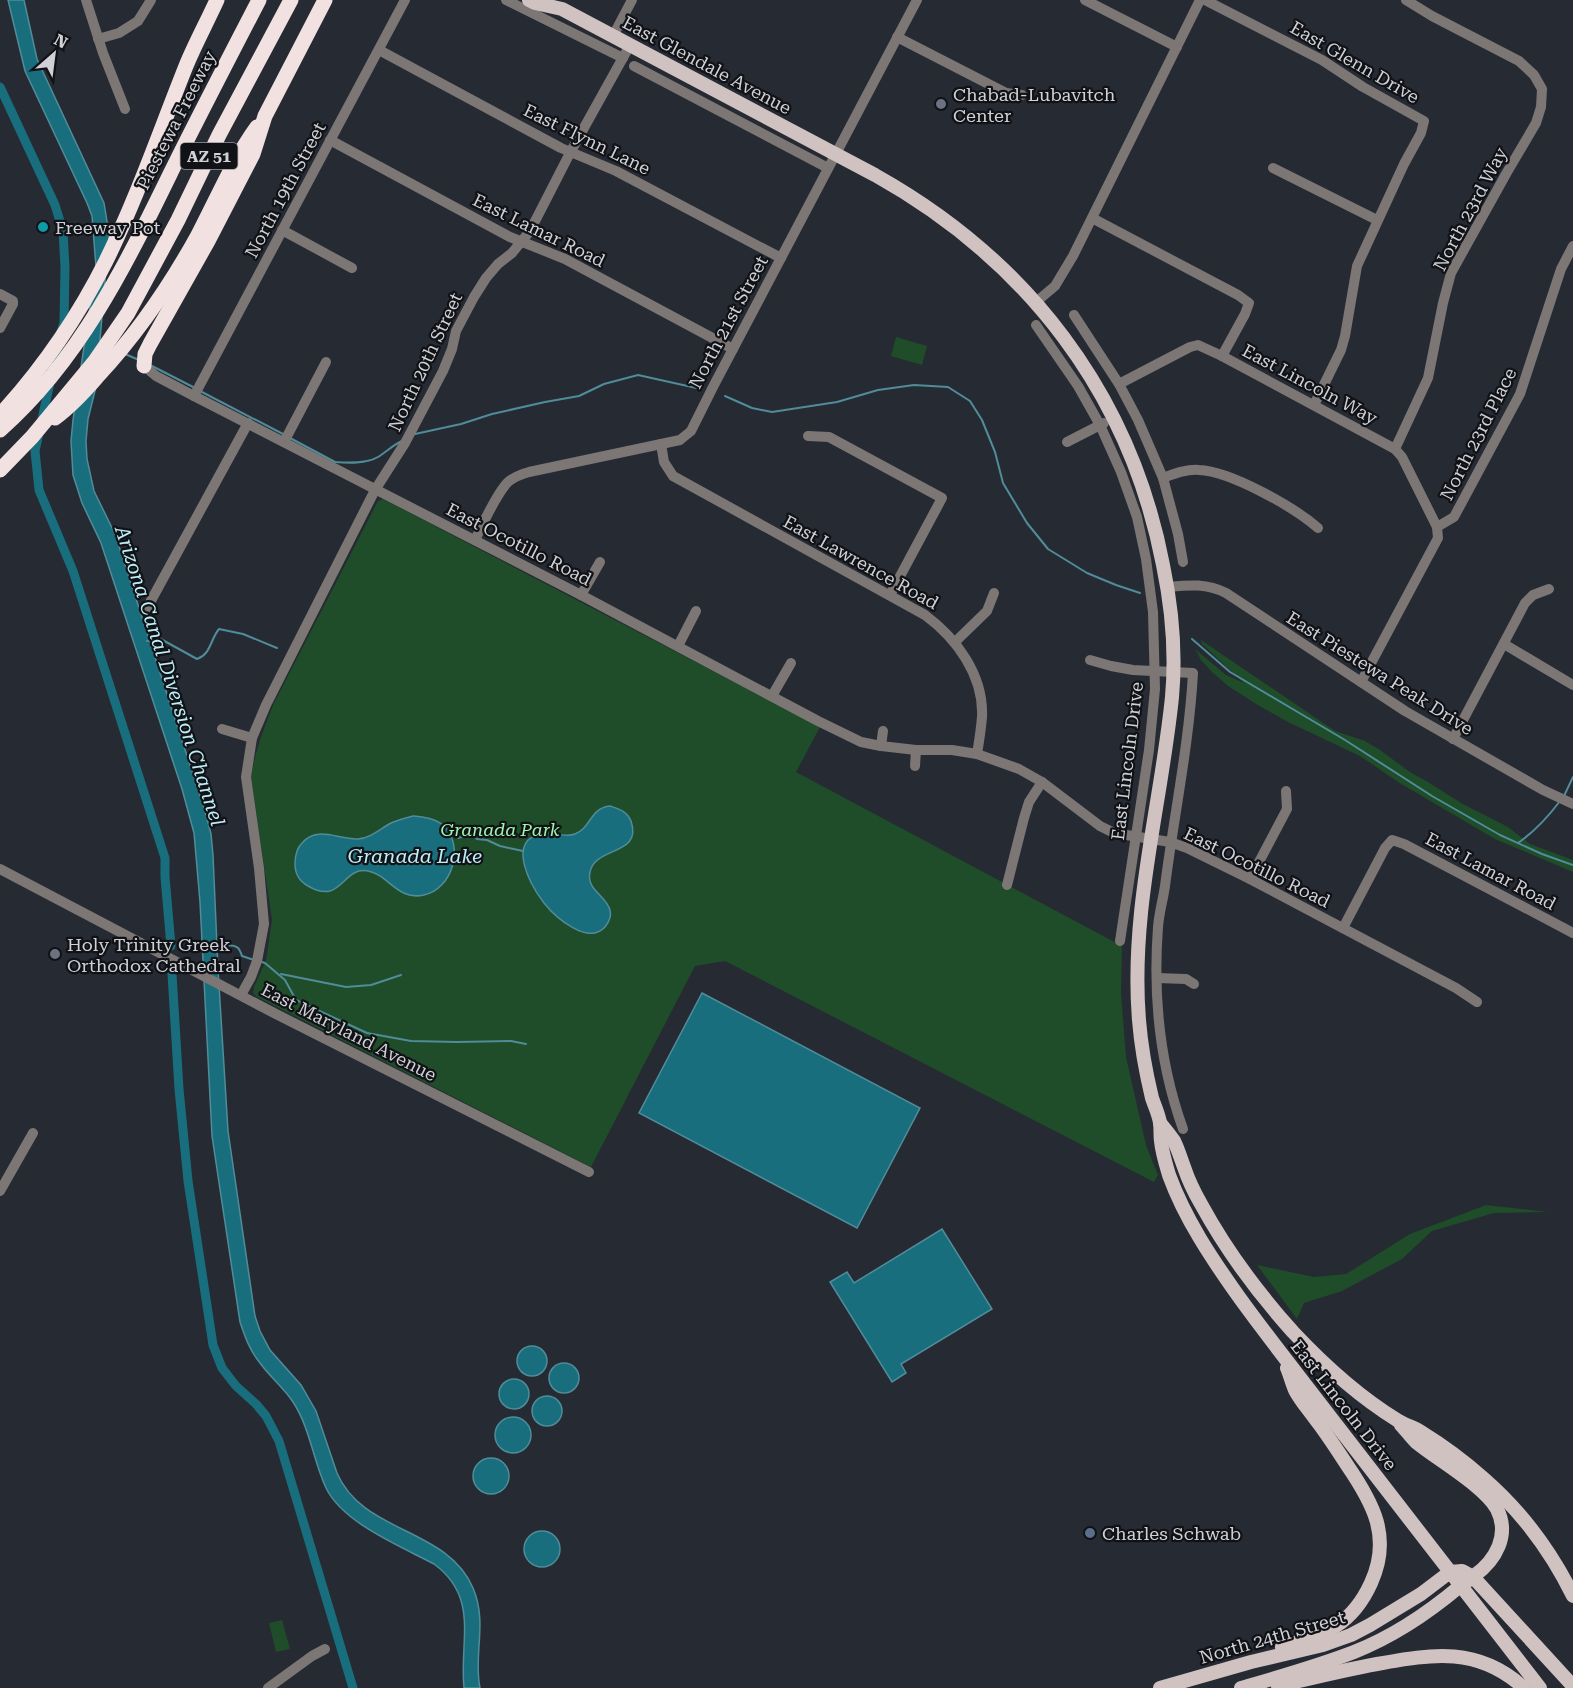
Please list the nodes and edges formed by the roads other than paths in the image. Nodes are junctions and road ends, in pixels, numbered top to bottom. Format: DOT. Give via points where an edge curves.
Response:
graph roads {
  1 [pos="86,0"];
  2 [pos="151,0"];
  3 [pos="217,0"];
  4 [pos="259,0"];
  5 [pos="291,0"];
  6 [pos="326,0"];
  7 [pos="405,0"];
  8 [pos="506,0"];
  9 [pos="529,0"];
  10 [pos="632,0"];
  11 [pos="917,0"];
  12 [pos="1085,0"];
  13 [pos="1200,0"];
  14 [pos="1205,0"];
  15 [pos="1406,0"];
  16 [pos="558,4"];
  17 [pos="614,36"];
  18 [pos="897,36"];
  19 [pos="98,39"];
  20 [pos="630,45"];
  21 [pos="1177,47"];
  22 [pos="379,50"];
  23 [pos="623,58"];
  24 [pos="634,66"];
  25 [pos="1022,95"];
  26 [pos="125,109"];
  27 [pos="265,116"];
  28 [pos="330,141"];
  29 [pos="570,153"];
  30 [pos="836,153"];
  31 [pos="828,168"];
  32 [pos="1273,168"];
  33 [pos="1092,218"];
  34 [pos="1377,220"];
  35 [pos="282,230"];
  36 [pos="522,242"];
  37 [pos="1573,246"];
  38 [pos="780,258"];
  39 [pos="352,268"];
  40 [pos="0,294"];
  41 [pos="1036,302"];
  42 [pos="1074,315"];
  43 [pos="1036,325"];
  44 [pos="0,328"];
  45 [pos="733,349"];
  46 [pos="1222,356"];
  47 [pos="326,362"];
  48 [pos="144,366"];
  49 [pos="1119,384"];
  50 [pos="194,396"];
  51 [pos="1314,405"];
  52 [pos="1113,417"];
  53 [pos="5,418"];
  54 [pos="248,423"];
  55 [pos="1100,425"];
  56 [pos="808,436"];
  57 [pos="32,437"];
  58 [pos="284,442"];
  59 [pos="1067,442"];
  60 [pos="661,444"];
  61 [pos="1395,449"];
  62 [pos="3,467"];
  63 [pos="1163,478"];
  64 [pos="375,490"];
  65 [pos="1318,528"];
  66 [pos="1437,532"];
  67 [pos="475,540"];
  68 [pos="600,562"];
  69 [pos="1183,562"];
  70 [pos="1167,587"];
  71 [pos="1549,589"];
  72 [pos="994,593"];
  73 [pos="581,595"];
  74 [pos="890,595"];
  75 [pos="147,608"];
  76 [pos="696,611"];
  77 [pos="955,642"];
  78 [pos="1504,644"];
  79 [pos="678,646"];
  80 [pos="1090,660"];
  81 [pos="791,663"];
  82 [pos="1173,671"];
  83 [pos="1156,672"];
  84 [pos="1361,682"];
  85 [pos="1573,685"];
  86 [pos="772,696"];
  87 [pos="222,729"];
  88 [pos="883,731"];
  89 [pos="252,738"];
  90 [pos="1453,739"];
  91 [pos="881,746"];
  92 [pos="916,750"];
  93 [pos="977,754"];
  94 [pos="915,766"];
  95 [pos="1042,782"];
  96 [pos="1286,791"];
  97 [pos="1573,804"];
  98 [pos="1136,837"];
  99 [pos="1151,839"];
  100 [pos="1170,842"];
  101 [pos="0,869"];
  102 [pos="1250,879"];
  103 [pos="1007,885"];
  104 [pos="1343,928"];
  105 [pos="1573,933"];
  106 [pos="1120,941"];
  107 [pos="1157,978"];
  108 [pos="1194,984"];
  109 [pos="241,995"];
  110 [pos="1477,1002"];
  111 [pos="1178,1116"];
  112 [pos="1160,1123"];
  113 [pos="1183,1129"];
  114 [pos="33,1133"];
  115 [pos="590,1172"];
  116 [pos="0,1191"];
  117 [pos="1282,1355"];
  118 [pos="1398,1421"];
  119 [pos="1450,1572"];
  120 [pos="1473,1577"];
  121 [pos="1461,1585"];
  122 [pos="1573,1596"];
  123 [pos="325,1649"];
  124 [pos="1251,1662"];
  125 [pos="1573,1686"];
  126 [pos="268,1688"];
  127 [pos="1160,1688"];
  128 [pos="1241,1688"];
  129 [pos="1268,1688"];
  130 [pos="1524,1688"];
  131 [pos="1540,1688"];
  1 -- 19 [label="street"];
  2 -- 19 [label="street" via="138,21 119,33"];
  3 -- 53 [label="highway" via="187,64 138,190 94,284"];
  4 -- 53 [label="highway, Piestewa Freeway / AZ 51" via="121,273 79,340 43,385"];
  5 -- 57 [label="highway, AZ 51" via="128,313 95,361"];
  6 -- 27 [label="highway"];
  7 -- 22 [label="street, North 19th Street"];
  8 -- 23 [label="street"];
  9 -- 16 [label="main road, East Glendale Avenue"];
  10 -- 17 [label="street"];
  11 -- 18 [label="street, North 21st Street"];
  12 -- 21 [label="street"];
  13 -- 21 [label="street"];
  14 -- 34 [label="street, East Glenn Drive" via="1322,60 1424,121"];
  15 -- 61 [label="street, North 23rd Way" via="1519,61 1542,89 1536,123 1452,273 1428,378"];
  16 -- 17 [label="main road, East Glendale Avenue"];
  17 -- 20 [label="main road, East Glendale Avenue"];
  18 -- 25 [label="street" via="1006,93"];
  18 -- 30 [label="street, North 21st Street"];
  19 -- 26 [label="street"];
  20 -- 23 [label="street, North 20th Street"];
  20 -- 30 [label="main road, East Glendale Avenue"];
  21 -- 33 [label="street"];
  22 -- 28 [label="street, North 19th Street"];
  22 -- 29 [label="street, East Flynn Lane"];
  23 -- 29 [label="street, North 20th Street"];
  24 -- 31 [label="street"];
  27 -- 48 [label="highway" via="253,154 150,344"];
  27 -- 57 [label="highway" via="242,148 174,275 134,335 70,406"];
  28 -- 35 [label="street, North 19th Street"];
  28 -- 36 [label="street, East Lamar Road"];
  29 -- 36 [label="street, North 20th Street"];
  29 -- 38 [label="street, East Flynn Lane" via="616,171"];
  30 -- 31 [label="street, North 21st Street"];
  30 -- 41 [label="main road, East Lincoln Drive" via="939,215 984,251"];
  31 -- 38 [label="street, North 21st Street"];
  32 -- 34 [label="street"];
  33 -- 41 [label="street" via="1055,286"];
  33 -- 46 [label="street" via="1249,303"];
  34 -- 51 [label="street" via="1357,266 1341,350"];
  35 -- 39 [label="street"];
  35 -- 50 [label="street, North 19th Street"];
  36 -- 45 [label="street, East Lamar Road" via="565,259"];
  36 -- 64 [label="street, North 20th Street" via="486,278 474,297 456,331 443,371"];
  37 -- 66 [label="street, North 23rd Place" via="1561,269 1520,394 1454,517"];
  38 -- 45 [label="street, North 21st Street"];
  40 -- 44 [label="street" via="13,301"];
  41 -- 52 [label="main road, East Lincoln Drive" via="1084,366"];
  42 -- 49 [label="street"];
  43 -- 55 [label="street, East Lincoln Drive"];
  45 -- 60 [label="street, North 21st Street" via="691,431 680,440"];
  46 -- 49 [label="street, East Lincoln Way" via="1198,345 1190,346"];
  46 -- 51 [label="street, East Lincoln Way"];
  47 -- 58 [label="street"];
  48 -- 50 [label="street, East Ocotillo Road"];
  49 -- 63 [label="street"];
  50 -- 54 [label="street, East Ocotillo Road"];
  51 -- 61 [label="street, East Lincoln Way"];
  52 -- 55 [label="street"];
  52 -- 70 [label="main road, East Lincoln Drive" via="1143,485"];
  54 -- 58 [label="street, East Ocotillo Road"];
  54 -- 75 [label="street"];
  55 -- 59 [label="street"];
  55 -- 83 [label="street, East Lincoln Drive" via="1137,517 1148,570"];
  56 -- 74 [label="street" via="829,437 904,471 942,498"];
  57 -- 62 [label="highway, AZ 51"];
  58 -- 64 [label="street, East Ocotillo Road"];
  60 -- 67 [label="street, North 21st Street" via="518,476 501,491"];
  60 -- 74 [label="street, East Lawrence Road" via="664,462 673,476"];
  61 -- 66 [label="street, East Lincoln Way"];
  63 -- 65 [label="street" via="1197,469 1226,475 1304,516"];
  63 -- 69 [label="street"];
  64 -- 67 [label="street, East Ocotillo Road"];
  64 -- 89 [label="street, North 20th Street"];
  66 -- 84 [label="street, North 23rd Place"];
  67 -- 73 [label="street, East Ocotillo Road"];
  68 -- 73 [label="street"];
  70 -- 82 [label="main road, East Lincoln Drive"];
  70 -- 84 [label="street, East Piestewa Peak Drive" via="1192,584 1216,588"];
  71 -- 78 [label="street" via="1525,603"];
  72 -- 77 [label="street" via="987,611"];
  73 -- 79 [label="street, East Ocotillo Road"];
  74 -- 77 [label="street, East Lawrence Road" via="925,615"];
  76 -- 79 [label="street"];
  77 -- 93 [label="street, East Lawrence Road" via="979,690 982,715"];
  78 -- 85 [label="street"];
  78 -- 90 [label="street"];
  79 -- 86 [label="street, East Ocotillo Road"];
  80 -- 83 [label="street"];
  81 -- 86 [label="street"];
  82 -- 83 [label="street"];
  82 -- 99 [label="main road, East Lincoln Drive"];
  82 -- 100 [label="street" via="1192,673"];
  83 -- 98 [label="street, East Lincoln Drive"];
  84 -- 90 [label="street, East Piestewa Peak Drive"];
  86 -- 91 [label="street, East Ocotillo Road" via="861,742"];
  87 -- 89 [label="street"];
  88 -- 91 [label="street"];
  89 -- 109 [label="street, North 20th Street" via="246,777 264,924 257,961"];
  90 -- 97 [label="street, East Piestewa Peak Drive"];
  91 -- 92 [label="street, East Ocotillo Road"];
  92 -- 93 [label="street, East Ocotillo Road"];
  92 -- 94 [label="street"];
  93 -- 95 [label="street, East Ocotillo Road"];
  95 -- 98 [label="street, East Ocotillo Road" via="1100,826"];
  95 -- 103 [label="street" via="1029,802"];
  96 -- 102 [label="street" via="1287,809"];
  98 -- 99 [label="street, East Ocotillo Road"];
  98 -- 106 [label="street, East Lincoln Drive"];
  99 -- 100 [label="street, East Ocotillo Road"];
  99 -- 112 [label="main road, East Lincoln Drive" via="1138,935 1137,986 1140,1041"];
  100 -- 102 [label="street, East Ocotillo Road"];
  100 -- 107 [label="street" via="1158,924"];
  101 -- 109 [label="street, East Maryland Avenue"];
  102 -- 104 [label="street, East Ocotillo Road"];
  104 -- 105 [label="street, East Lamar Road" via="1392,840"];
  104 -- 110 [label="street, East Ocotillo Road"];
  107 -- 108 [label="street" via="1186,979"];
  107 -- 111 [label="street" via="1163,1054"];
  109 -- 115 [label="street, East Maryland Avenue"];
  111 -- 112 [label="street"];
  111 -- 113 [label="street"];
  112 -- 117 [label="main road, East Lincoln Drive" via="1161,1145 1170,1175 1194,1228"];
  112 -- 118 [label="main road, East Lincoln Drive" via="1174,1142 1215,1229 1272,1307 1326,1366"];
  114 -- 116 [label="street"];
  117 -- 119 [label="main road, East Lincoln Drive"];
  117 -- 124 [label="main road" via="1296,1391 1371,1503 1379,1530 1378,1558 1365,1595 1340,1623 1319,1636"];
  118 -- 120 [label="main road, North 24th Street" via="1414,1441 1480,1490 1497,1509 1502,1532 1500,1545"];
  118 -- 122 [label="main road, East Lincoln Drive" via="1427,1436 1498,1492 1548,1551"];
  119 -- 120 [label="main road" via="1462,1571"];
  119 -- 121 [label="main road, East Lincoln Drive"];
  119 -- 124 [label="main road, North 24th Street" via="1393,1612 1351,1635"];
  120 -- 121 [label="main road, North 24th Street"];
  120 -- 125 [label="main road"];
  121 -- 128 [label="main road, North 24th Street" via="1370,1645"];
  121 -- 131 [label="main road, East Lincoln Drive"];
  123 -- 126 [label="street"];
  124 -- 127 [label="main road, North 24th Street"];
  129 -- 130 [label="main road" via="1404,1659 1442,1655 1481,1662"];
}
